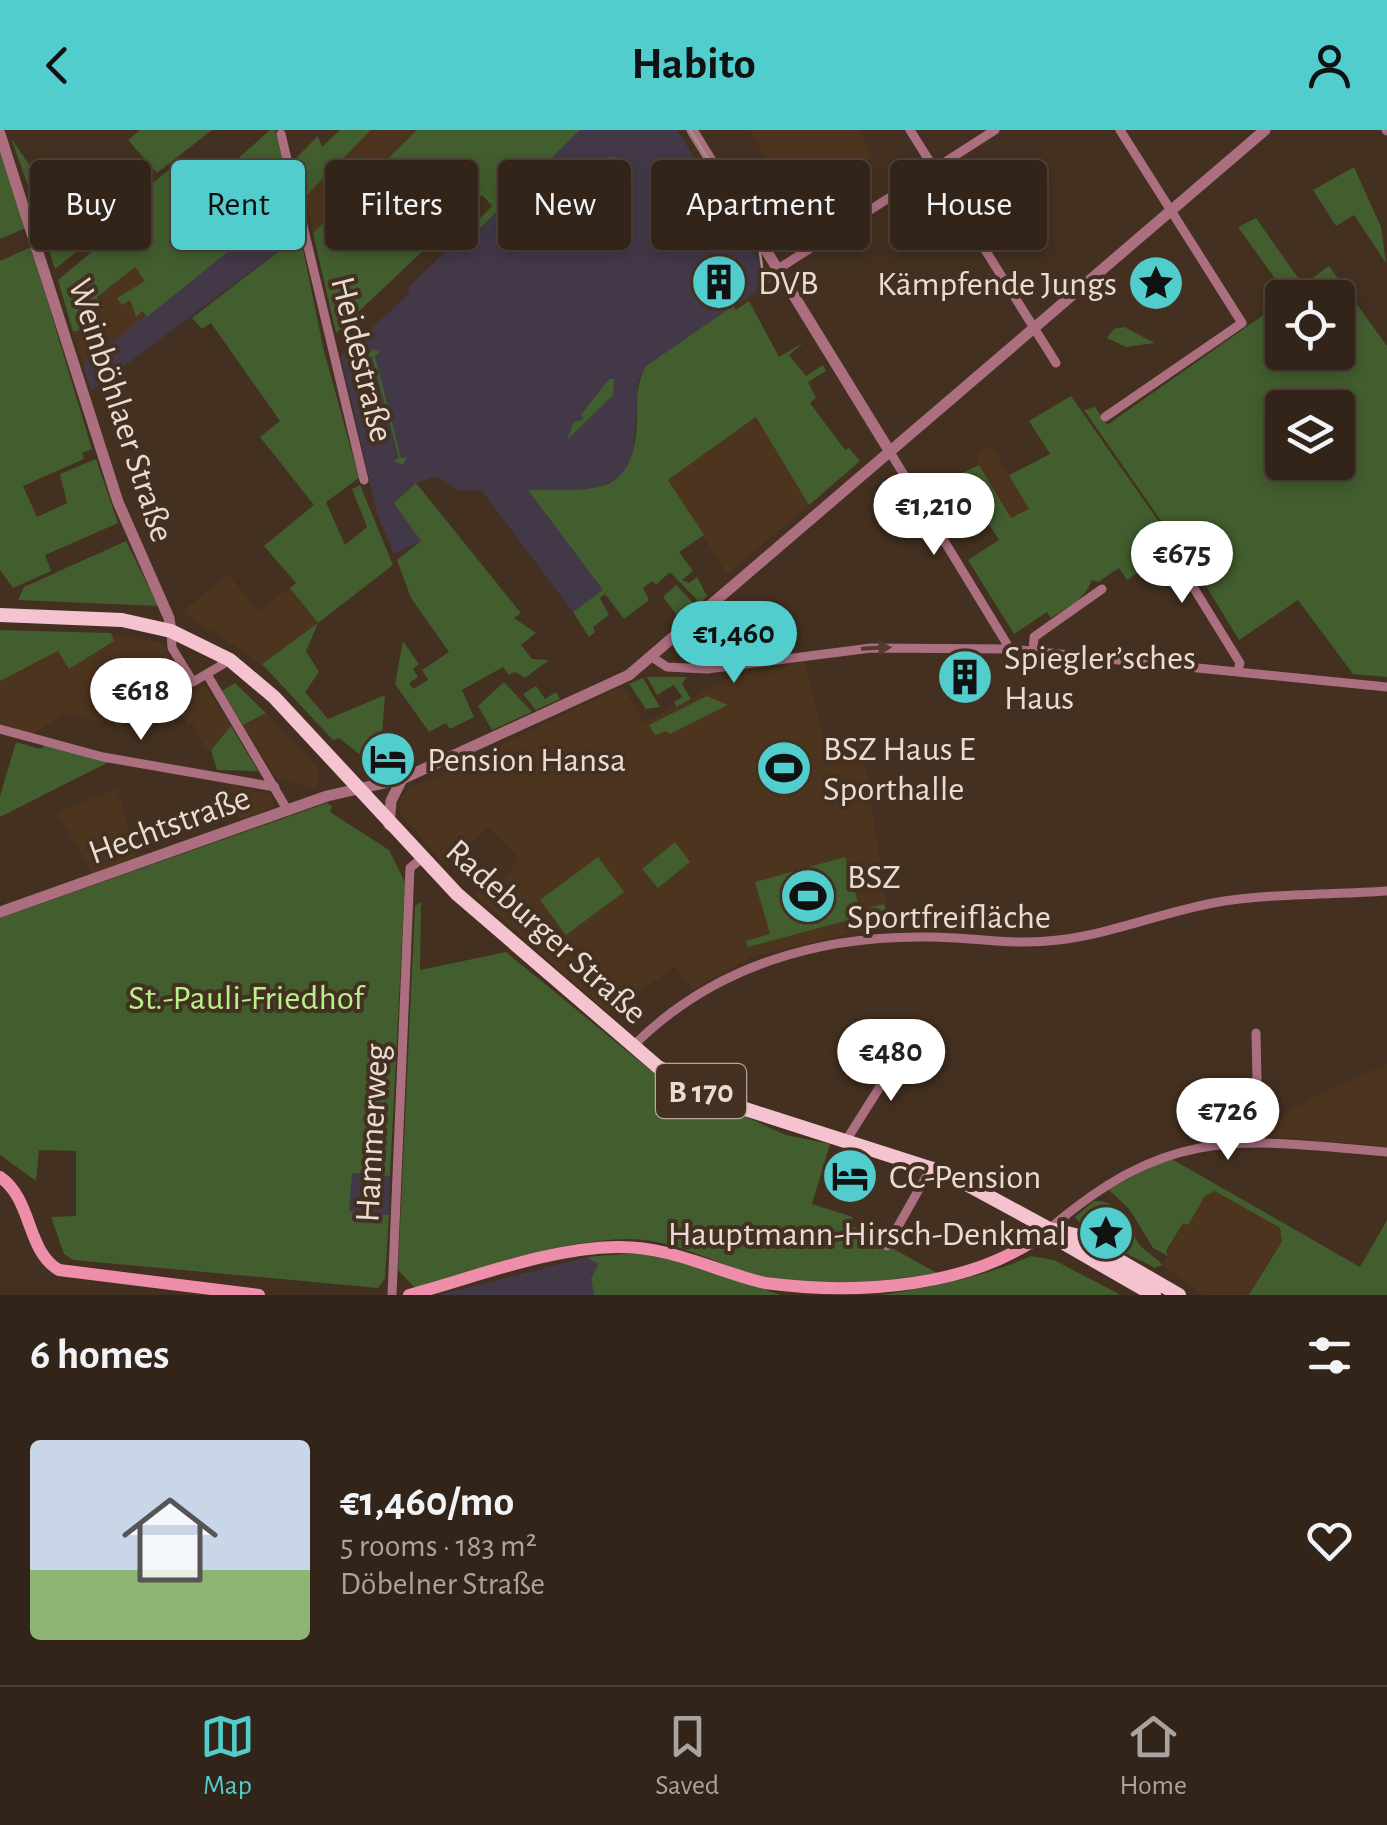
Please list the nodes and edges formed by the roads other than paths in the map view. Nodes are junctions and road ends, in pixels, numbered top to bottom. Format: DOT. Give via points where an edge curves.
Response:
graph roads {
  1 [pos="692,130"];
  2 [pos="910,130"];
  3 [pos="994,130"];
  4 [pos="1120,130"];
  5 [pos="1265,130"];
  6 [pos="0,134"];
  7 [pos="281,134"];
  8 [pos="929,160"];
  9 [pos="947,160"];
  10 [pos="890,196"];
  11 [pos="1172,210"];
  12 [pos="985,250"];
  13 [pos="778,268"];
  14 [pos="1034,328"];
  15 [pos="1056,362"];
  16 [pos="1106,418"];
  17 [pos="890,452"];
  18 [pos="364,480"];
  19 [pos="1161,534"];
  20 [pos="1102,589"];
  21 [pos="0,615"];
  22 [pos="171,631"];
  23 [pos="1010,649"];
  24 [pos="1033,651"];
  25 [pos="652,656"];
  26 [pos="230,660"];
  27 [pos="1238,671"];
  28 [pos="208,676"];
  29 [pos="1387,687"];
  30 [pos="0,730"];
  31 [pos="402,779"];
  32 [pos="275,787"];
  33 [pos="356,788"];
  34 [pos="288,811"];
  35 [pos="389,825"];
  36 [pos="420,859"];
  37 [pos="1387,891"];
  38 [pos="0,912"];
  39 [pos="1256,1033"];
  40 [pos="632,1048"];
  41 [pos="924,1055"];
  42 [pos="848,1139"];
  43 [pos="1249,1142"];
  44 [pos="1387,1152"];
  45 [pos="932,1166"];
  46 [pos="0,1177"];
  47 [pos="1049,1228"];
  48 [pos="887,1246"];
  49 [pos="260,1295"];
  50 [pos="392,1295"];
  51 [pos="409,1295"];
  52 [pos="1154,1295"];
  53 [pos="1179,1295"];
  1 -- 13 [label="street"];
  2 -- 8 [label="street"];
  3 -- 9 [label="street"];
  4 -- 11 [label="street"];
  5 -- 11 [label="street, Hechtstraße"];
  6 -- 22 [label="street, Weinböhlaer Straße" via="118,502"];
  7 -- 18 [label="street, Heidestraße"];
  10 -- 13 [label="street"];
  11 -- 14 [label="street, Hechtstraße"];
  11 -- 16 [label="street" via="1242,322"];
  12 -- 14 [label="street"];
  13 -- 17 [label="street"];
  14 -- 15 [label="street"];
  14 -- 17 [label="street, Hechtstraße"];
  17 -- 23 [label="street"];
  17 -- 25 [label="street, Hechtstraße"];
  19 -- 27 [label="street" via="1240,662"];
  20 -- 24 [label="street" via="1034,637"];
  21 -- 22 [label="main road, B 170" via="122,620"];
  22 -- 26 [label="main road, B 170"];
  22 -- 28 [label="street, Weinböhlaer Straße" via="172,648 192,682"];
  23 -- 24 [label="street"];
  25 -- 23 [label="street, one-way" via="667,668 707,669 870,648"];
  24 -- 27 [label="street"];
  25 -- 31 [label="street, Hechtstraße" via="622,679"];
  26 -- 28 [label="street"];
  26 -- 33 [label="main road, B 170" via="274,697"];
  27 -- 29 [label="street"];
  28 -- 32 [label="street, Weinböhlaer Straße"];
  30 -- 32 [label="street" via="103,757"];
  31 -- 33 [label="street, Hechtstraße"];
  31 -- 35 [label="street" via="390,801"];
  32 -- 34 [label="street, Weinböhlaer Straße"];
  33 -- 34 [label="street, Hechtstraße"];
  33 -- 35 [label="main road, Radeburger Straße / B 170"];
  34 -- 38 [label="street, Hechtstraße"];
  35 -- 36 [label="main road, Radeburger Straße / B 170"];
  36 -- 40 [label="main road, Radeburger Straße / B 170"];
  36 -- 50 [label="street, Hammerweg" via="410,868"];
  37 -- 40 [label="street" via="1226,901 1058,940 986,943 932,936 818,946 722,980 658,1022"];
  39 -- 43 [label="street" via="1258,1127"];
  40 -- 42 [label="main road, Radeburger Straße / B 170" via="718,1099"];
  41 -- 42 [label="street" via="900,1054"];
  42 -- 45 [label="main road, Radeburger Straße / B 170"];
  43 -- 44 [label="street"];
  43 -- 47 [label="street" via="1151,1160"];
  45 -- 47 [label="main road, Radeburger Straße / B 170"];
  45 -- 48 [label="street"];
  46 -- 49 [label="main road" via="25,1205 44,1256 60,1270"];
  47 -- 51 [label="main road" via="986,1266 886,1288 788,1287 673,1252 617,1247 569,1252"];
  47 -- 52 [label="main road, Radeburger Straße / B 170"];
  47 -- 53 [label="main road, Radeburger Straße / B 170" via="1074,1235"];
}
